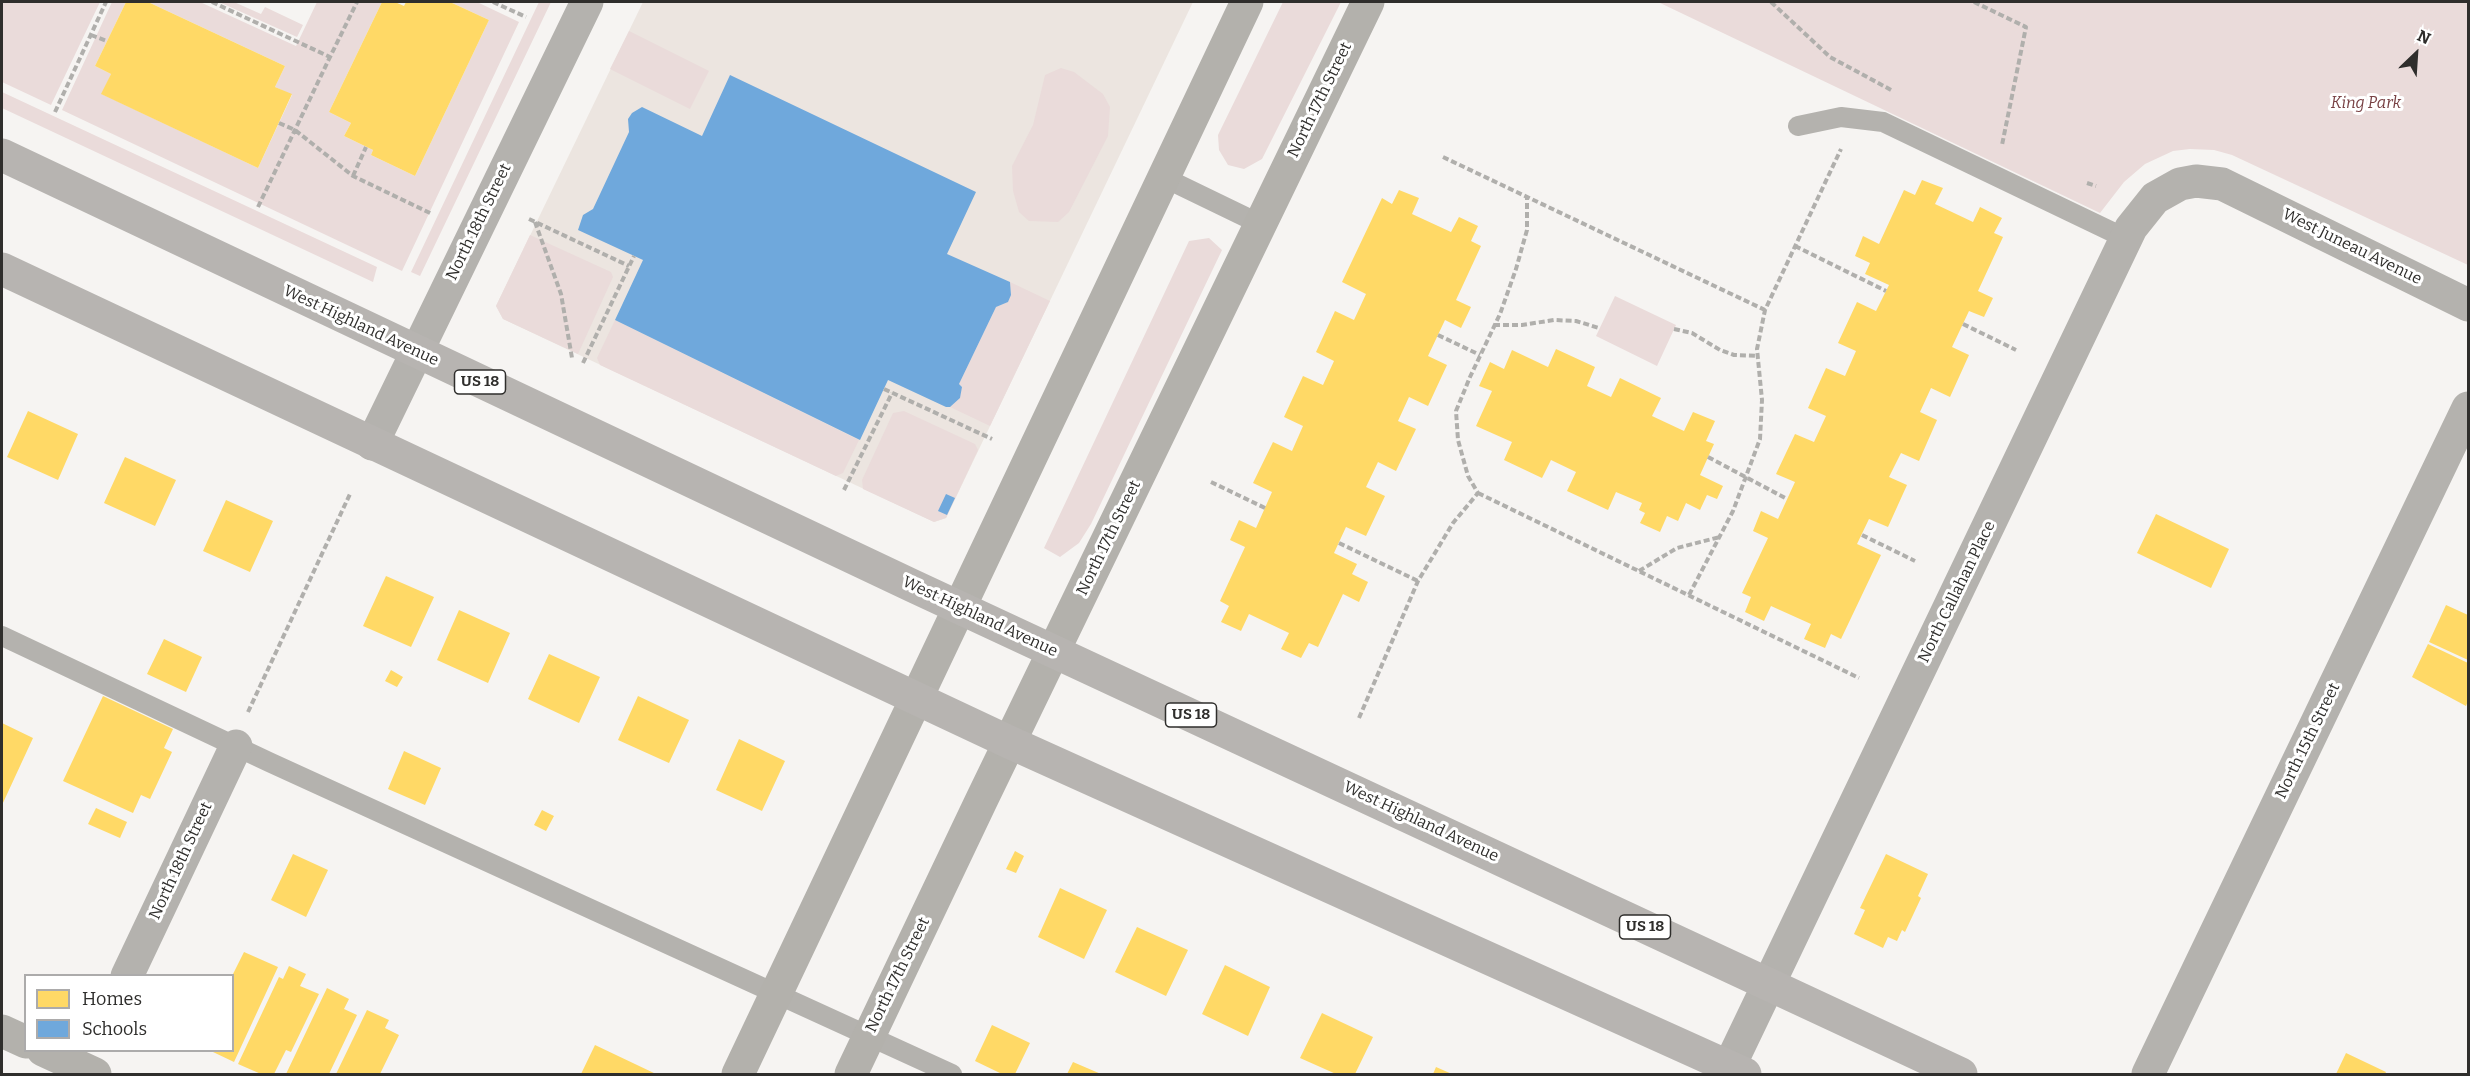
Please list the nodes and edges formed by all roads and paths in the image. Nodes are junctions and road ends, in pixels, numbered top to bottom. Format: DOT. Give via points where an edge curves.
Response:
graph roads {
  1 [pos="106,2"];
  2 [pos="212,2"];
  3 [pos="357,2"];
  4 [pos="493,2"];
  5 [pos="587,2"];
  6 [pos="1247,2"];
  7 [pos="1368,2"];
  8 [pos="1771,2"];
  9 [pos="1974,2"];
  10 [pos="526,17"];
  11 [pos="91,35"];
  12 [pos="107,41"];
  13 [pos="330,57"];
  14 [pos="1903,97"];
  15 [pos="55,112"];
  16 [pos="279,123"];
  17 [pos="1798,126"];
  18 [pos="295,130"];
  19 [pos="1846,138"];
  20 [pos="1992,141"];
  21 [pos="2001,145"];
  22 [pos="366,147"];
  23 [pos="2011,150"];
  24 [pos="2,155"];
  25 [pos="1443,157"];
  26 [pos="353,176"];
  27 [pos="1165,178"];
  28 [pos="2086,182"];
  29 [pos="2096,186"];
  30 [pos="2235,189"];
  31 [pos="1527,198"];
  32 [pos="258,207"];
  33 [pos="432,214"];
  34 [pos="529,219"];
  35 [pos="535,222"];
  36 [pos="1260,224"];
  37 [pos="2127,239"];
  38 [pos="1795,246"];
  39 [pos="634,256"];
  40 [pos="629,266"];
  41 [pos="2,269"];
  42 [pos="1886,291"];
  43 [pos="2469,305"];
  44 [pos="1766,310"];
  45 [pos="1963,324"];
  46 [pos="1494,325"];
  47 [pos="1599,328"];
  48 [pos="1674,329"];
  49 [pos="1438,334"];
  50 [pos="2016,350"];
  51 [pos="416,352"];
  52 [pos="1480,355"];
  53 [pos="1758,356"];
  54 [pos="572,358"];
  55 [pos="583,363"];
  56 [pos="884,389"];
  57 [pos="892,393"];
  58 [pos="2469,408"];
  59 [pos="992,439"];
  60 [pos="372,444"];
  61 [pos="1708,457"];
  62 [pos="1748,476"];
  63 [pos="1211,482"];
  64 [pos="844,490"];
  65 [pos="1478,493"];
  66 [pos="350,494"];
  67 [pos="1787,499"];
  68 [pos="1265,507"];
  69 [pos="1862,535"];
  70 [pos="1720,537"];
  71 [pos="1339,543"];
  72 [pos="1915,561"];
  73 [pos="1639,571"];
  74 [pos="1418,581"];
  75 [pos="1689,595"];
  76 [pos="960,608"];
  77 [pos="2,636"];
  78 [pos="1054,651"];
  79 [pos="1859,678"];
  80 [pos="917,699"];
  81 [pos="247,716"];
  82 [pos="1359,718"];
  83 [pos="1010,742"];
  84 [pos="236,746"];
  85 [pos="127,974"];
  86 [pos="1768,984"];
  87 [pos="776,993"];
  88 [pos="2,1031"];
  89 [pos="869,1036"];
  90 [pos="24,1041"];
  91 [pos="48,1052"];
  92 [pos="87,1067"];
  93 [pos="1737,1071"];
  94 [pos="738,1074"];
  95 [pos="851,1074"];
  96 [pos="952,1074"];
  97 [pos="1961,1074"];
  98 [pos="2148,1074"];
  1 -- 11 [label="path"];
  2 -- 13 [label="path"];
  3 -- 13 [label="path"];
  4 -- 10 [label="path"];
  5 -- 51 [label="street, North 18th Street"];
  6 -- 27 [label="main road"];
  7 -- 36 [label="main road, North 17th Street"];
  8 -- 14 [label="path" via="1830,57"];
  9 -- 21 [label="path" via="2026,27"];
  11 -- 12 [label="path"];
  11 -- 15 [label="path"];
  13 -- 18 [label="path"];
  16 -- 18 [label="path"];
  17 -- 37 [label="lane" via="1841,117 1883,122"];
  18 -- 26 [label="path"];
  18 -- 32 [label="path"];
  19 -- 38 [label="path"];
  20 -- 21 [label="path"];
  21 -- 23 [label="path"];
  22 -- 26 [label="path"];
  24 -- 51 [label="main road, West Highland Avenue / US 18"];
  25 -- 31 [label="path"];
  26 -- 33 [label="path"];
  27 -- 36 [label="lane"];
  27 -- 76 [label="main road"];
  28 -- 29 [label="path"];
  30 -- 37 [label="street, North Callahan Place" via="2196,181 2167,190 2147,207"];
  30 -- 43 [label="street, West Juneau Avenue"];
  31 -- 44 [label="path"];
  31 -- 46 [label="path" via="1527,230"];
  34 -- 35 [label="path"];
  35 -- 40 [label="path"];
  35 -- 54 [label="path" via="561,294"];
  36 -- 78 [label="main road, North 17th Street"];
  37 -- 86 [label="street, North Callahan Place"];
  38 -- 42 [label="path"];
  38 -- 44 [label="path"];
  39 -- 40 [label="path"];
  40 -- 55 [label="path"];
  41 -- 60 [label="main road"];
  44 -- 53 [label="path"];
  45 -- 50 [label="path"];
  46 -- 47 [label="path" via="1554,320"];
  46 -- 52 [label="path"];
  48 -- 53 [label="path" via="1692,333 1734,355"];
  49 -- 52 [label="path"];
  51 -- 60 [label="street, North 18th Street"];
  51 -- 76 [label="main road, West Highland Avenue / US 18"];
  52 -- 65 [label="path" via="1456,411 1458,440 1468,476"];
  53 -- 62 [label="path" via="1760,439"];
  56 -- 57 [label="path"];
  57 -- 59 [label="path"];
  57 -- 64 [label="path"];
  58 -- 98 [label="street, North 15th Street"];
  60 -- 80 [label="main road"];
  61 -- 62 [label="path"];
  62 -- 67 [label="path"];
  62 -- 70 [label="path"];
  63 -- 68 [label="path"];
  65 -- 73 [label="path"];
  65 -- 74 [label="path" via="1453,523"];
  66 -- 81 [label="path"];
  69 -- 72 [label="path"];
  70 -- 73 [label="path" via="1677,548"];
  70 -- 75 [label="path"];
  71 -- 74 [label="path"];
  73 -- 75 [label="path"];
  74 -- 82 [label="path"];
  75 -- 79 [label="path"];
  76 -- 78 [label="main road, West Highland Avenue / US 18"];
  76 -- 80 [label="main road"];
  77 -- 84 [label="lane"];
  78 -- 83 [label="main road, North 17th Street"];
  78 -- 86 [label="main road, West Highland Avenue / US 18"];
  80 -- 83 [label="main road"];
  80 -- 87 [label="main road"];
  83 -- 89 [label="main road, North 17th Street"];
  83 -- 93 [label="main road"];
  84 -- 85 [label="street, North 18th Street"];
  84 -- 87 [label="lane"];
  86 -- 93 [label="street, North Callahan Place"];
  86 -- 97 [label="main road, West Highland Avenue / US 18"];
  87 -- 89 [label="lane"];
  87 -- 94 [label="main road"];
  88 -- 90 [label="main road"];
  89 -- 95 [label="main road, North 17th Street"];
  89 -- 96 [label="lane"];
  91 -- 92 [label="main road"];
}
